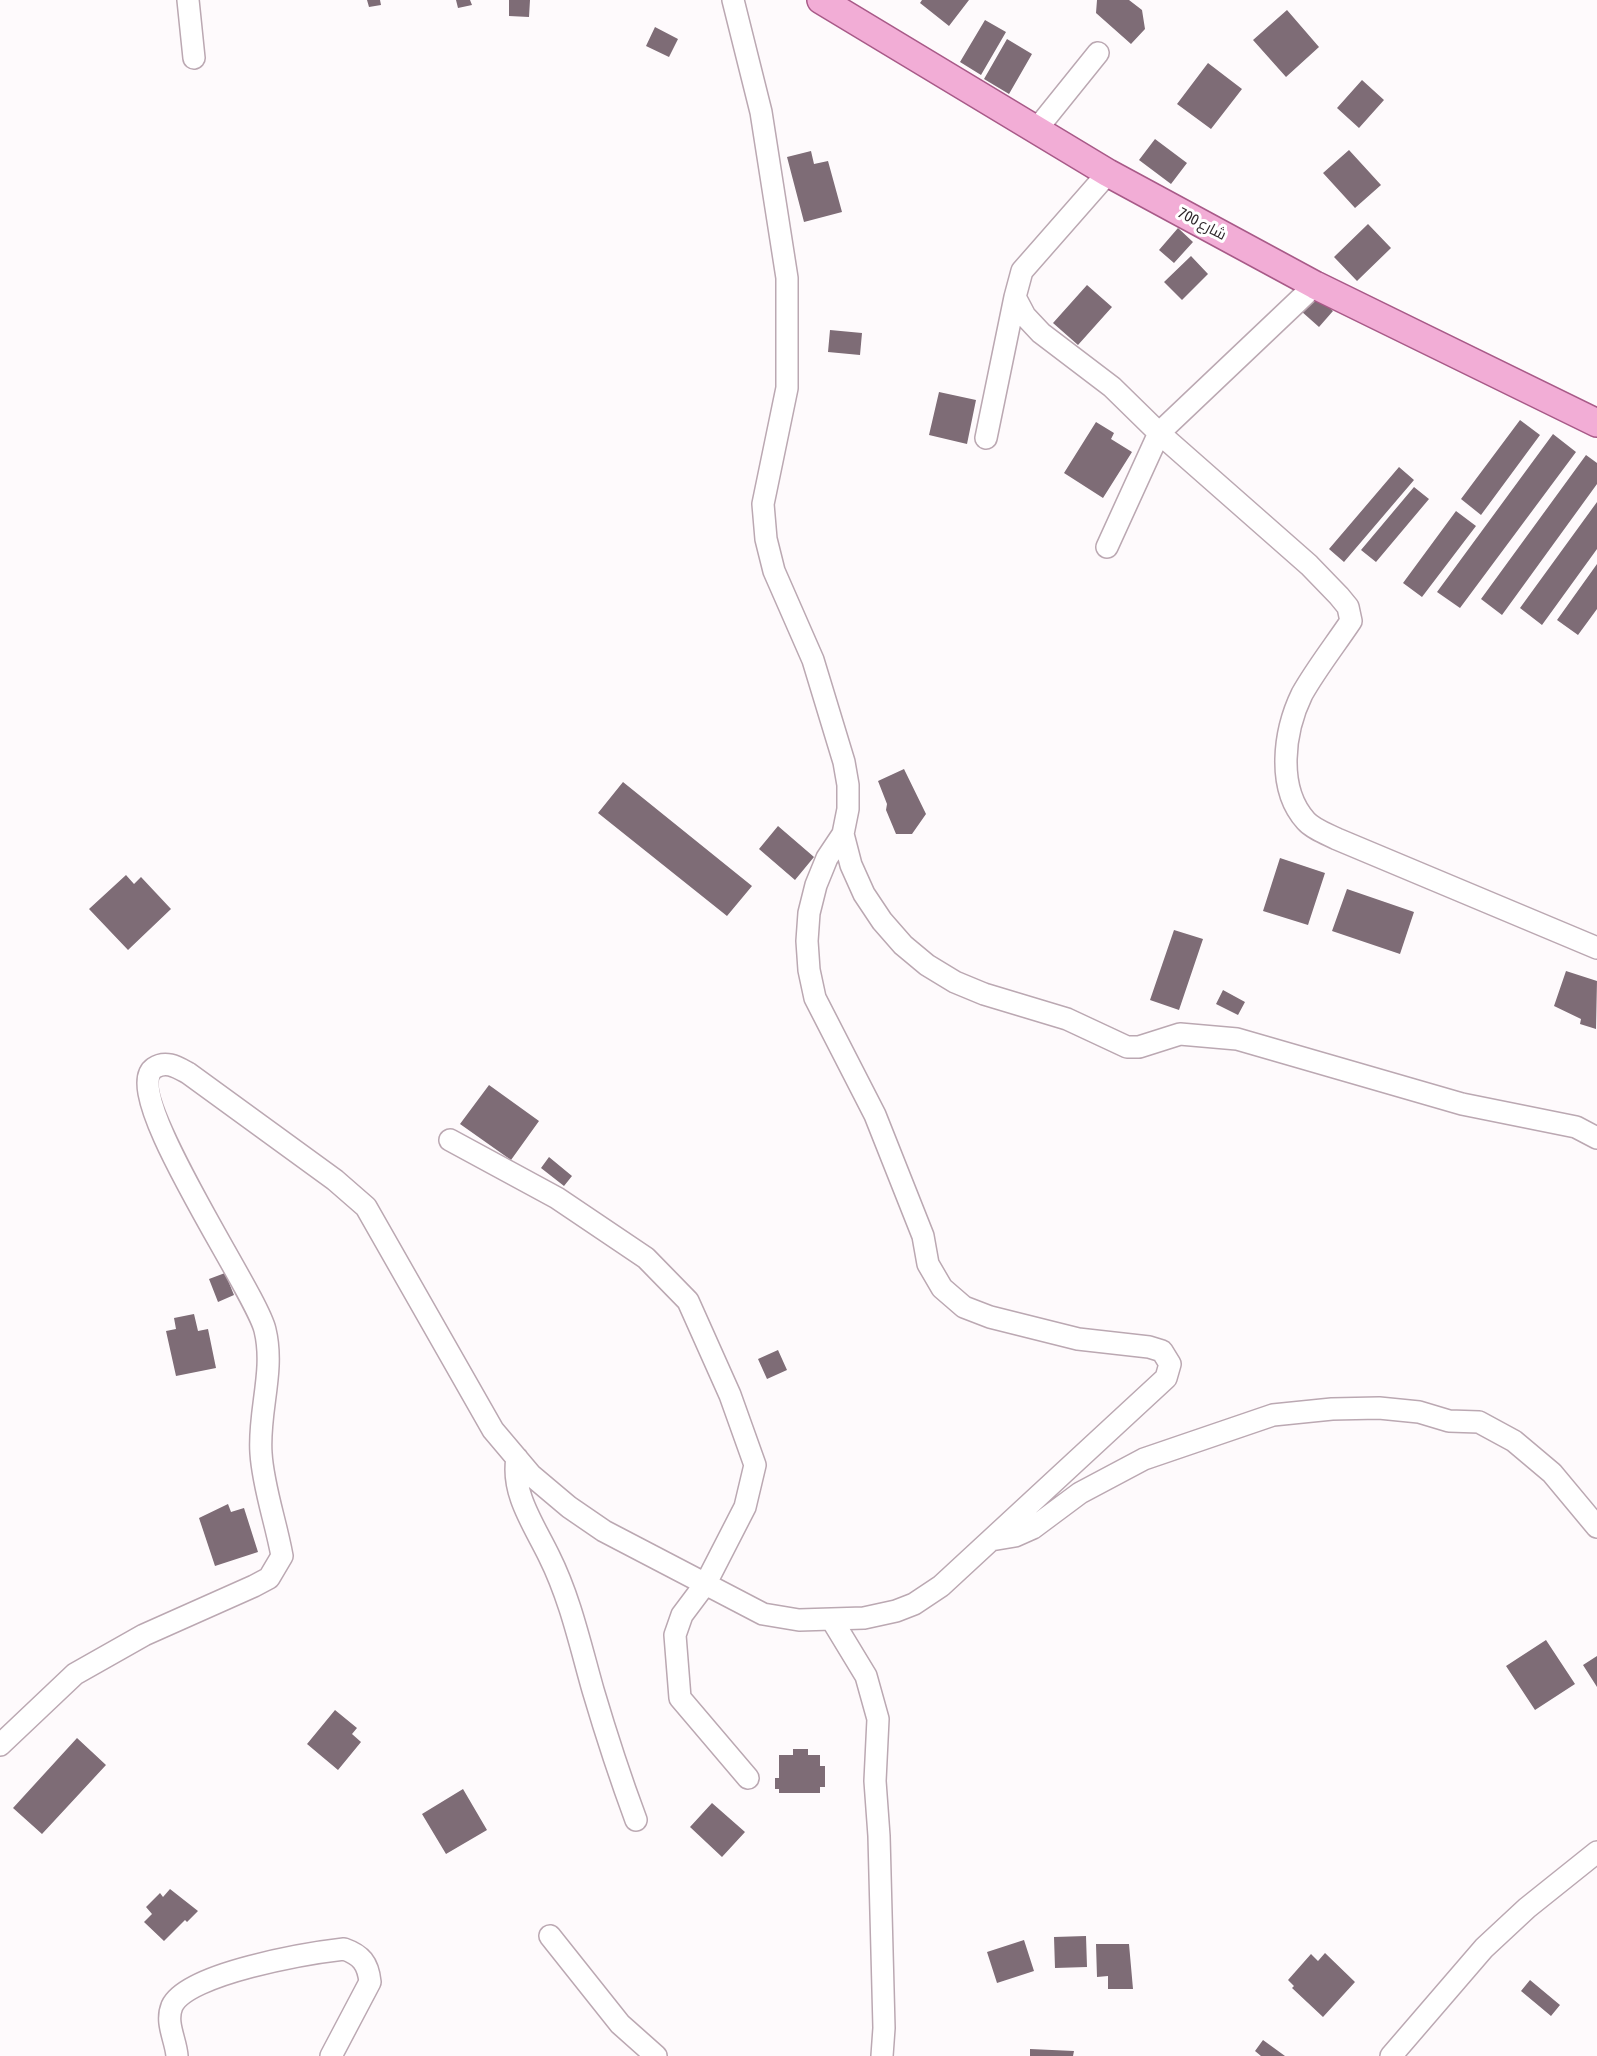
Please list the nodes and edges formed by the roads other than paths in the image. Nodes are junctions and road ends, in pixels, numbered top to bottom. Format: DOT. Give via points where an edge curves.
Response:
graph roads {
  1 [pos="188,0"];
  2 [pos="734,0"];
  3 [pos="821,0"];
  4 [pos="1098,53"];
  5 [pos="195,58"];
  6 [pos="1036,129"];
  7 [pos="1108,173"];
  8 [pos="1315,285"];
  9 [pos="1015,297"];
  10 [pos="1594,420"];
  11 [pos="1159,433"];
  12 [pos="986,438"];
  13 [pos="1107,547"];
  14 [pos="843,834"];
  15 [pos="1597,948"];
  16 [pos="1597,1138"];
  17 [pos="450,1140"];
  18 [pos="517,1458"];
  19 [pos="1597,1527"];
  20 [pos="990,1540"];
  21 [pos="706,1583"];
  22 [pos="832,1620"];
  23 [pos="0,1745"];
  24 [pos="747,1778"];
  25 [pos="636,1820"];
  26 [pos="1597,1852"];
  27 [pos="550,1936"];
  28 [pos="177,2056"];
  29 [pos="331,2056"];
  30 [pos="656,2056"];
  31 [pos="882,2056"];
  32 [pos="1391,2056"];
  1 -- 5 [label="street"];
  2 -- 14 [label="street" via="761,112 787,278 787,388 763,504 766,539 774,571 813,660 844,762 848,809"];
  3 -- 6 [label="main road, شارع 700"];
  4 -- 6 [label="street"];
  6 -- 7 [label="main road, شارع 700"];
  7 -- 8 [label="main road, شارع 700"];
  7 -- 9 [label="street" via="1022,271"];
  8 -- 10 [label="main road, شارع 700"];
  8 -- 11 [label="street"];
  9 -- 11 [label="street" via="1025,316 1041,333 1112,387"];
  9 -- 12 [label="street"];
  11 -- 13 [label="street"];
  11 -- 15 [label="street" via="1308,565 1339,596 1351,615 1351,621 1303,693 1290,727 1286,762 1289,792 1306,822 1370,854"];
  14 -- 16 [label="street" via="851,865 882,921 927,965 984,994 1067,1019 1127,1047 1180,1034 1237,1039 1462,1104 1576,1127"];
  14 -- 20 [label="street" via="816,885 807,932 815,998 875,1115 922,1236 928,1264 942,1288 964,1307 990,1317 1078,1339 1149,1347 1162,1351 1170,1364 1166,1378 1157,1388"];
  17 -- 21 [label="street" via="556,1198 646,1258 687,1301 730,1395 755,1465 746,1507"];
  18 -- 21 [label="street" via="569,1507 604,1531"];
  18 -- 23 [label="street" via="493,1430 366,1207 188,1073 163,1064 153,1069 147,1077 147,1091 154,1113 187,1184 265,1329 268,1374 261,1454 282,1556 269,1578 144,1635 75,1674"];
  18 -- 25 [label="street" via="514,1471 520,1496 564,1591"];
  19 -- 20 [label="street" via="1552,1473 1514,1441 1479,1422 1449,1422 1419,1412 1378,1408 1273,1415 1144,1459 1080,1493 1034,1528"];
  20 -- 22 [label="street" via="941,1586 914,1604 864,1618"];
  21 -- 22 [label="street" via="763,1614"];
  21 -- 24 [label="street" via="682,1615 675,1635 680,1698"];
  22 -- 31 [label="street" via="866,1676 878,1719 875,1781"];
  26 -- 32 [label="street" via="1484,1948"];
  27 -- 30 [label="street" via="620,2024"];
  28 -- 29 [label="street" via="170,2012 183,1993 250,1965 344,1949 357,1953 365,1962 370,1982"];
}
